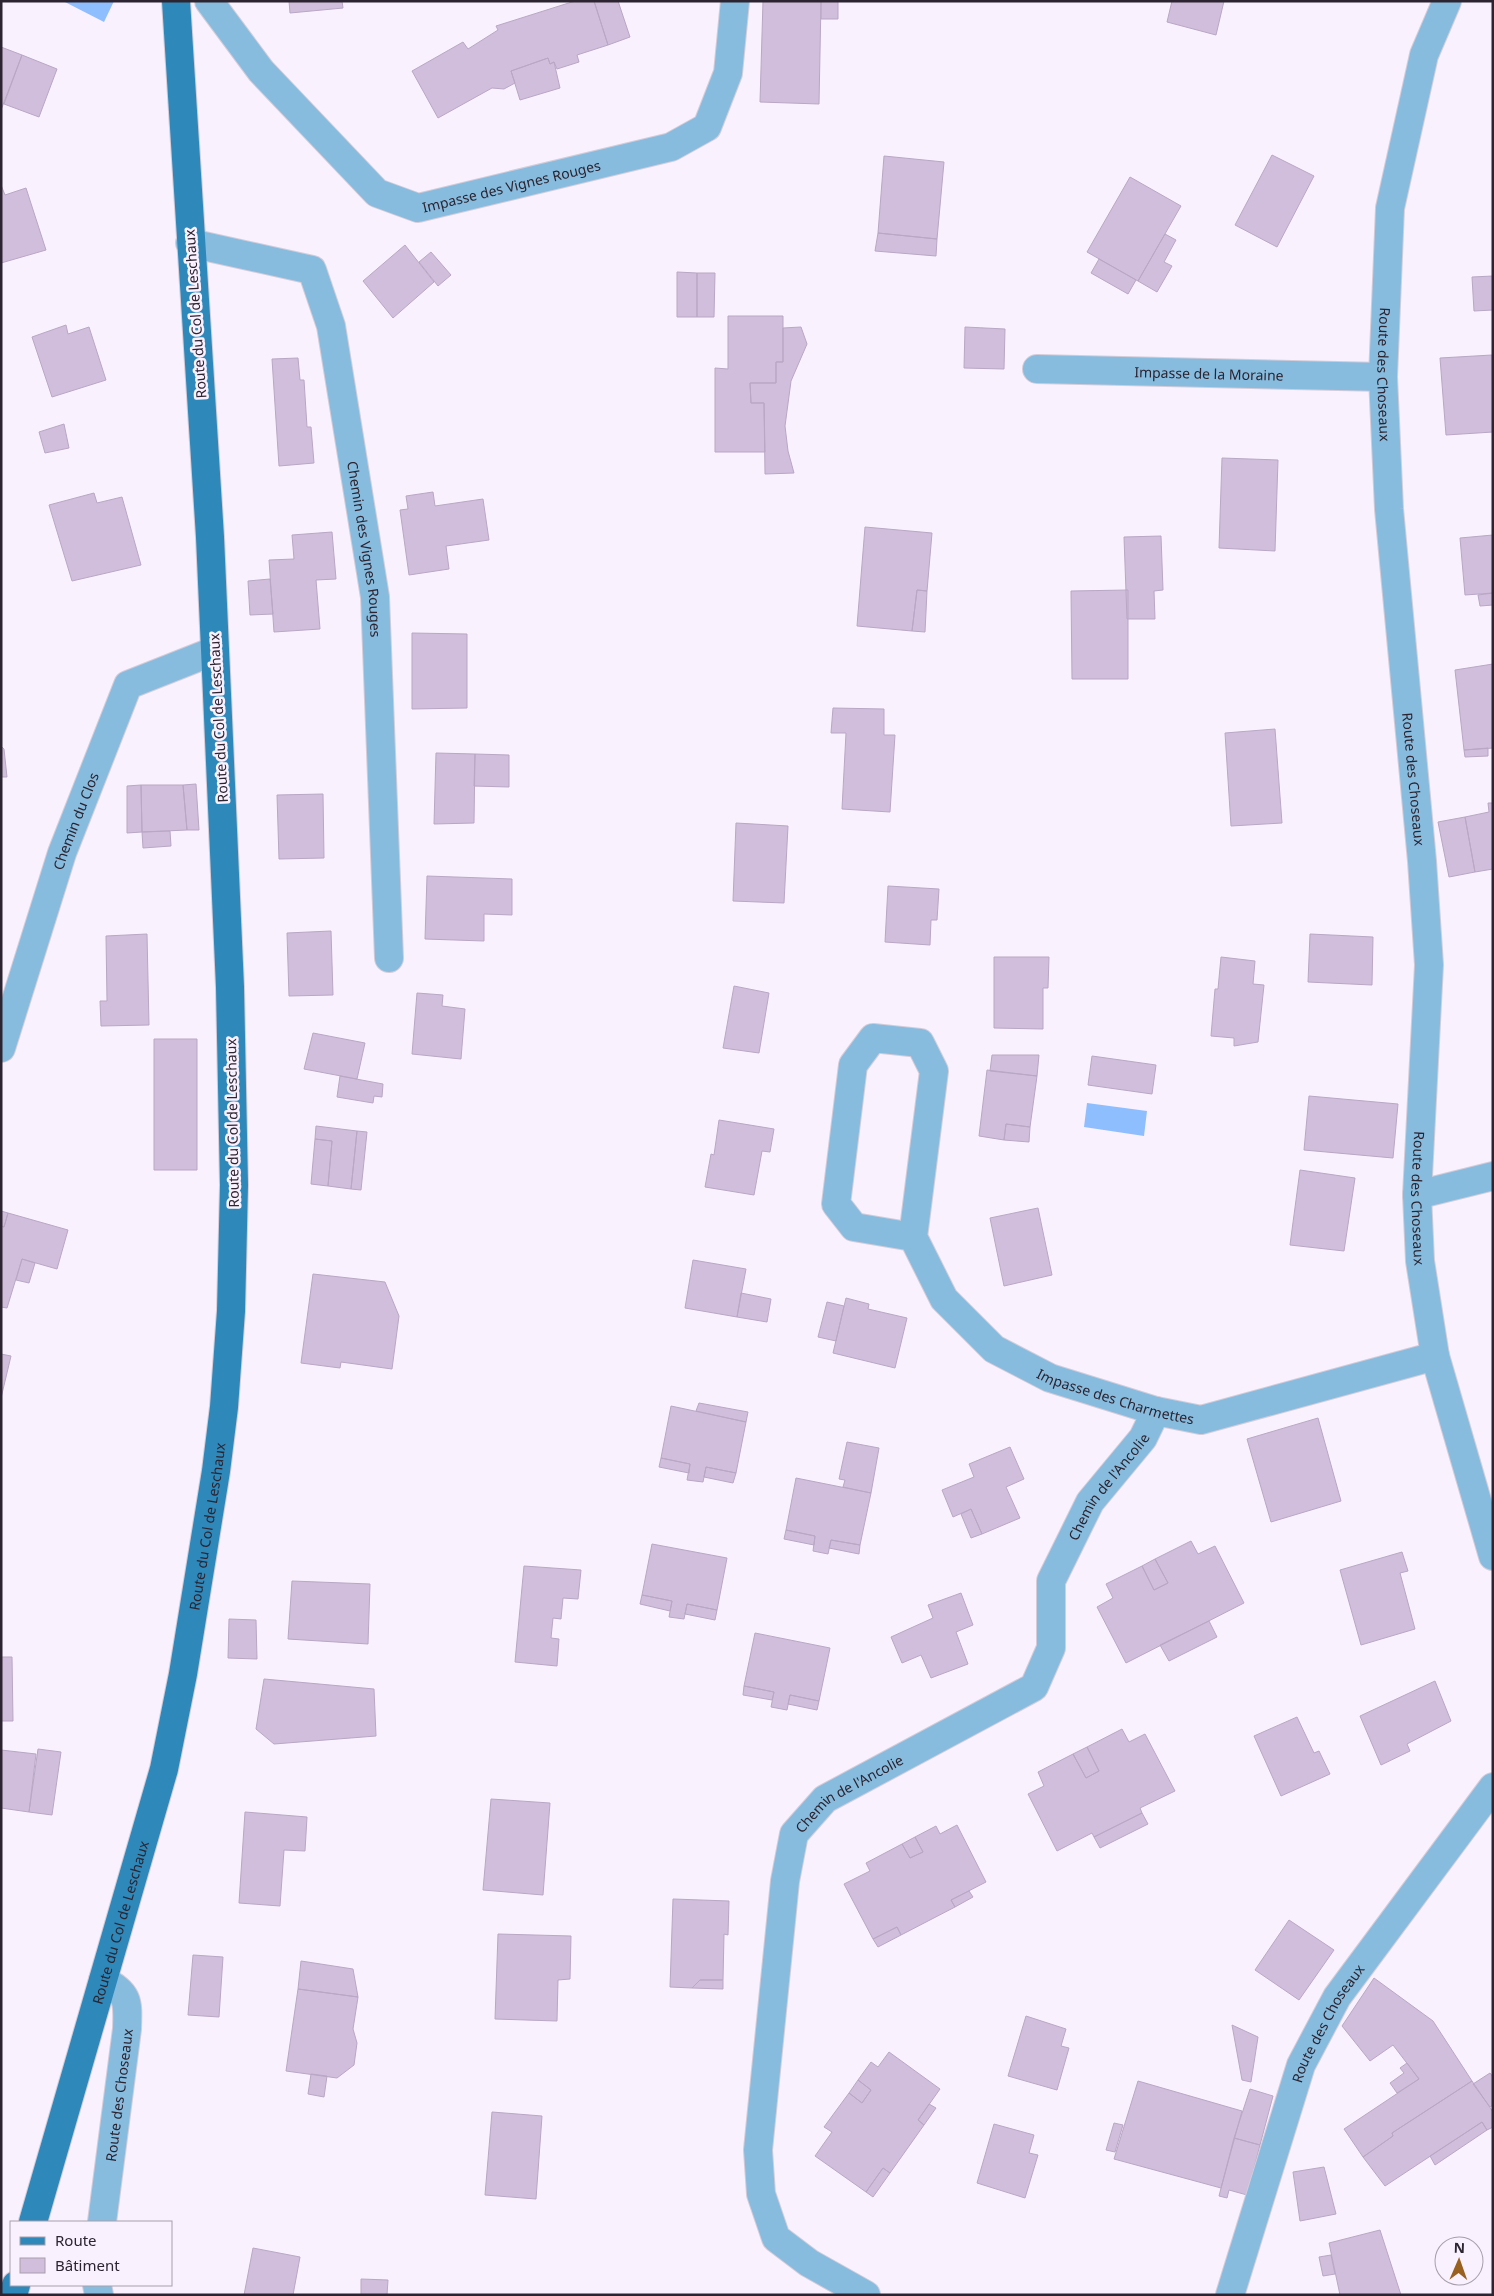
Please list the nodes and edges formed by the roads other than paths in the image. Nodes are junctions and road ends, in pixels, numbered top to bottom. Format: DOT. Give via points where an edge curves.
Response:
graph roads {
  1 [pos="176,1"];
  2 [pos="209,1"];
  3 [pos="734,1"];
  4 [pos="1447,1"];
  5 [pos="190,243"];
  6 [pos="1036,369"];
  7 [pos="1383,377"];
  8 [pos="214,651"];
  9 [pos="389,958"];
  10 [pos="1,1048"];
  11 [pos="1493,1176"];
  12 [pos="1417,1195"];
  13 [pos="913,1237"];
  14 [pos="1435,1356"];
  15 [pos="1156,1411"];
  16 [pos="1493,1556"];
  17 [pos="1493,1787"];
  18 [pos="103,1980"];
  19 [pos="34,2221"];
  20 [pos="102,2221"];
  21 [pos="866,2295"];
  22 [pos="1230,2295"];
  1 -- 5 [label="main road, Route du Col de Leschaux"];
  2 -- 3 [label="street, Impasse des Vignes Rouges" via="261,71 377,193 418,208 671,147 707,127 728,73"];
  4 -- 7 [label="street, Route des Choseaux" via="1424,55 1390,208"];
  5 -- 8 [label="main road, Route du Col de Leschaux" via="210,537"];
  5 -- 9 [label="street, Chemin des Vignes Rouges" via="312,270 331,326 375,597"];
  6 -- 7 [label="street, Impasse de la Moraine"];
  7 -- 12 [label="street, Route des Choseaux" via="1389,509 1429,965"];
  8 -- 10 [label="street, Chemin du Clos" via="128,685 62,853"];
  8 -- 18 [label="main road, Route du Col de Leschaux" via="230,987 234,1185 231,1312 224,1407 184,1665 164,1769"];
  11 -- 12 [label="street"];
  12 -- 14 [label="street, Route des Choseaux" via="1420,1261"];
  13 -- 13 [label="street" via="934,1070 920,1043 873,1038 853,1065 836,1204 854,1227"];
  13 -- 15 [label="street, Impasse des Charmettes" via="944,1299 994,1349 1050,1378"];
  14 -- 15 [label="street, Impasse des Charmettes" via="1202,1420"];
  14 -- 16 [label="street, Route des Choseaux"];
  15 -- 21 [label="street, Chemin de l'Ancolie" via="1144,1438 1090,1502 1051,1580 1051,1648 1034,1686 825,1799 794,1834 785,1881 758,2150 761,2194 776,2238 809,2263"];
  17 -- 22 [label="street, Route des Choseaux" via="1337,1997 1301,2065"];
  18 -- 19 [label="main road, Route du Col de Leschaux"];
  18 -- 20 [label="street, Route des Choseaux" via="125,1995 128,2009"];
}
